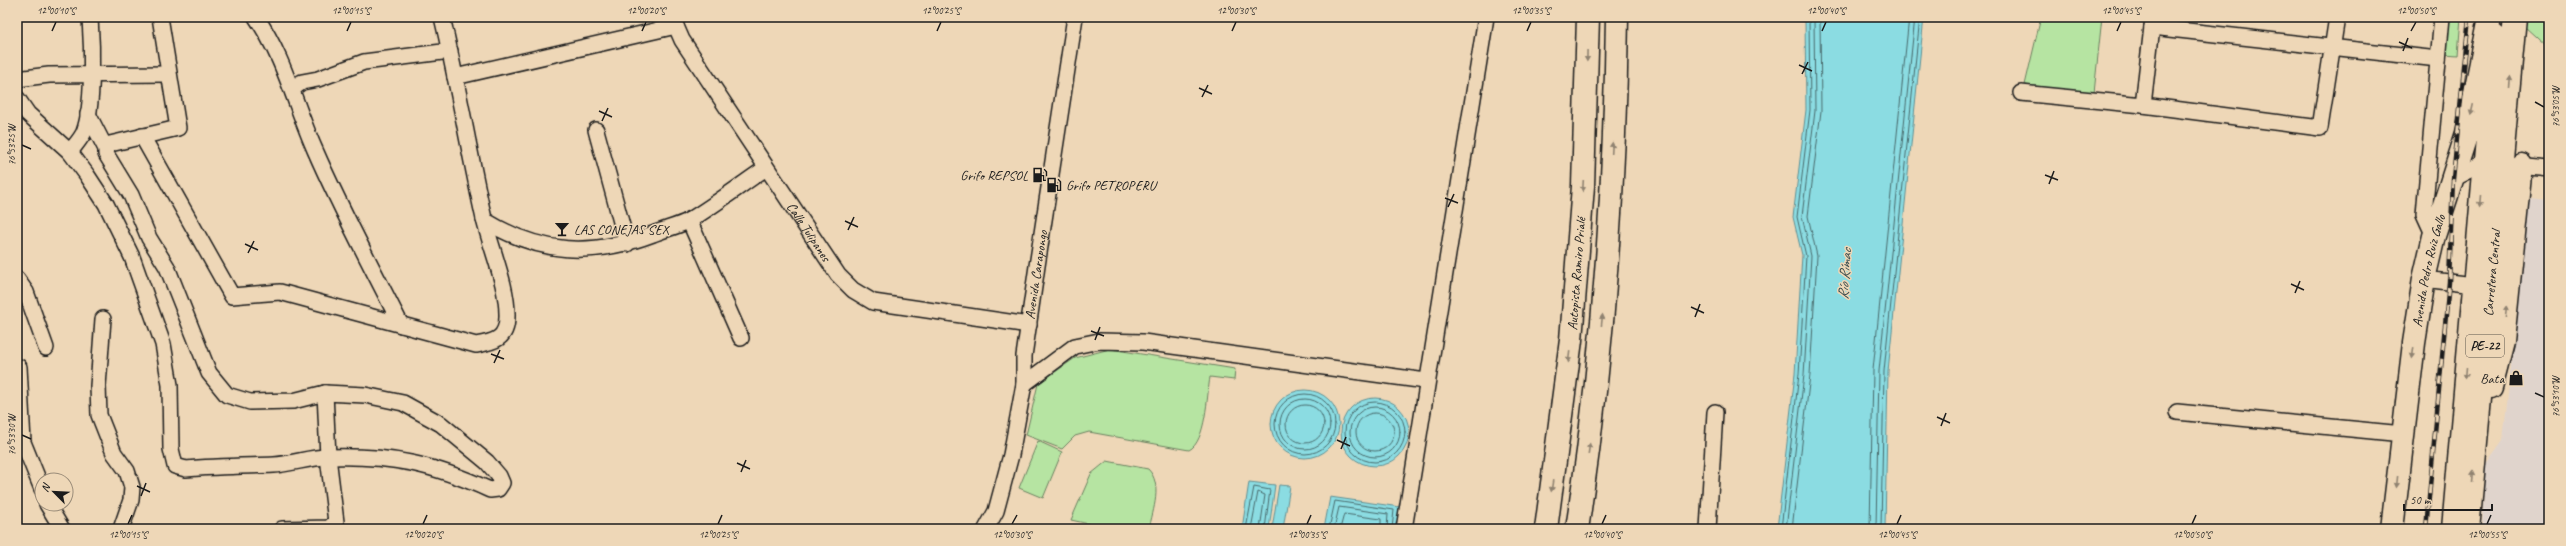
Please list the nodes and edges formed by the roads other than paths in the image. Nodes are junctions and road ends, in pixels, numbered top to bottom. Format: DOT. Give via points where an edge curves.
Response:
graph roads {
  1 [pos="90,17"];
  2 [pos="160,17"];
  3 [pos="256,17"];
  4 [pos="442,17"];
  5 [pos="1075,17"];
  6 [pos="1486,17"];
  7 [pos="1588,17"];
  8 [pos="1617,17"];
  9 [pos="2336,17"];
  10 [pos="2442,17"];
  11 [pos="2490,17"];
  12 [pos="2496,17"];
  13 [pos="2515,17"];
  14 [pos="674,21"];
  15 [pos="2152,22"];
  16 [pos="2332,49"];
  17 [pos="450,51"];
  18 [pos="2438,59"];
  19 [pos="168,74"];
  20 [pos="91,75"];
  21 [pos="455,77"];
  22 [pos="17,79"];
  23 [pos="292,89"];
  24 [pos="2021,92"];
  25 [pos="17,98"];
  26 [pos="2143,105"];
  27 [pos="88,114"];
  28 [pos="596,130"];
  29 [pos="142,136"];
  30 [pos="106,149"];
  31 [pos="70,152"];
  32 [pos="2503,164"];
  33 [pos="766,168"];
  34 [pos="2549,169"];
  35 [pos="2453,179"];
  36 [pos="484,220"];
  37 [pos="689,220"];
  38 [pos="2434,236"];
  39 [pos="626,244"];
  40 [pos="2424,278"];
  41 [pos="17,279"];
  42 [pos="2473,285"];
  43 [pos="103,319"];
  44 [pos="402,325"];
  45 [pos="1029,325"];
  46 [pos="741,338"];
  47 [pos="46,348"];
  48 [pos="19,367"];
  49 [pos="1426,381"];
  50 [pos="1024,384"];
  51 [pos="324,393"];
  52 [pos="1715,412"];
  53 [pos="2177,412"];
  54 [pos="2403,434"];
  55 [pos="328,457"];
  56 [pos="35,472"];
  57 [pos="52,512"];
  58 [pos="62,529"];
  59 [pos="121,529"];
  60 [pos="282,529"];
  61 [pos="986,529"];
  62 [pos="1404,529"];
  63 [pos="1546,529"];
  64 [pos="1577,529"];
  65 [pos="1708,529"];
  66 [pos="2392,529"];
  67 [pos="2452,529"];
  68 [pos="2468,529"];
  1 -- 20 [label="street"];
  2 -- 19 [label="street"];
  3 -- 23 [label="street" via="269,36"];
  4 -- 17 [label="street"];
  5 -- 45 [label="street, Avenida Carapongo"];
  6 -- 49 [label="street"];
  7 -- 63 [label="highway, Autopista Ramiro Prialé, one-way" via="1583,186 1571,340"];
  64 -- 8 [label="highway, Autopista Ramiro Prialé, one-way" via="1590,446 1605,288"];
  9 -- 16 [label="street"];
  10 -- 18 [label="street"];
  11 -- 35 [label="highway, Avenida Pedro Ruiz Gallo, one-way" via="2478,86"];
  12 -- 32 [label="main road, Carretera Central"];
  32 -- 13 [label="highway, Carretera Central / PE-22, one-way"];
  14 -- 21 [label="street"];
  14 -- 33 [label="street, Calle Tulipanes" via="682,40"];
  15 -- 16 [label="street"];
  15 -- 26 [label="street"];
  16 -- 18 [label="street"];
  16 -- 26 [label="street" via="2320,128"];
  17 -- 21 [label="street"];
  17 -- 23 [label="street" via="364,62 318,79 302,82"];
  18 -- 38 [label="street" via="2424,214"];
  19 -- 20 [label="street"];
  19 -- 29 [label="street" via="178,128"];
  20 -- 22 [label="street" via="42,75"];
  20 -- 27 [label="street"];
  21 -- 36 [label="street"];
  23 -- 44 [label="street" via="314,148 343,212"];
  24 -- 26 [label="street"];
  25 -- 31 [label="street" via="44,131"];
  27 -- 30 [label="street"];
  27 -- 31 [label="street" via="84,132"];
  28 -- 39 [label="street"];
  29 -- 30 [label="street" via="110,144"];
  29 -- 44 [label="street" via="177,195 221,281 232,296 280,292"];
  30 -- 51 [label="street" via="106,154 131,195 149,238 167,267 203,359 215,382 227,395 250,402 293,401"];
  31 -- 55 [label="street" via="106,204 132,257 155,319 163,344 170,385 171,449 175,466 186,469 239,464 276,465"];
  32 -- 34 [label="street"];
  32 -- 35 [label="street"];
  32 -- 42 [label="main road, Carretera Central, one-way"];
  68 -- 32 [label="highway, Carretera Central / PE-22, one-way"];
  33 -- 37 [label="street"];
  33 -- 45 [label="street, Calle Tulipanes" via="838,275 853,290 873,302"];
  35 -- 38 [label="highway, Avenida Pedro Ruiz Gallo"];
  36 -- 39 [label="street" via="521,238 557,249 590,250"];
  36 -- 44 [label="street" via="505,299 507,318 502,334 495,342 476,345"];
  37 -- 39 [label="street"];
  37 -- 46 [label="street"];
  38 -- 40 [label="highway, Avenida Pedro Ruiz Gallo"];
  40 -- 42 [label="street"];
  40 -- 54 [label="highway, Avenida Pedro Ruiz Gallo, one-way"];
  41 -- 47 [label="street" via="26,292"];
  42 -- 67 [label="main road, Carretera Central, one-way"];
  43 -- 59 [label="street" via="98,386 99,415 114,453 127,471 132,487 131,500"];
  45 -- 50 [label="street, Avenida Carapongo" via="1024,356"];
  48 -- 56 [label="street" via="23,442"];
  49 -- 50 [label="street" via="1143,342 1099,341 1075,346"];
  49 -- 62 [label="street"];
  50 -- 61 [label="street, Avenida Carapongo" via="1011,455 996,511"];
  51 -- 55 [label="street"];
  51 -- 55 [label="street" via="378,397 414,408 441,424 470,447 499,476 502,483 498,489 490,490 418,463 385,458"];
  52 -- 65 [label="street"];
  53 -- 54 [label="street"];
  54 -- 66 [label="highway, Avenida Pedro Ruiz Gallo, one-way"];
  55 -- 60 [label="street" via="337,516 335,525 328,528"];
  57 -- 58 [label="street"];
}
